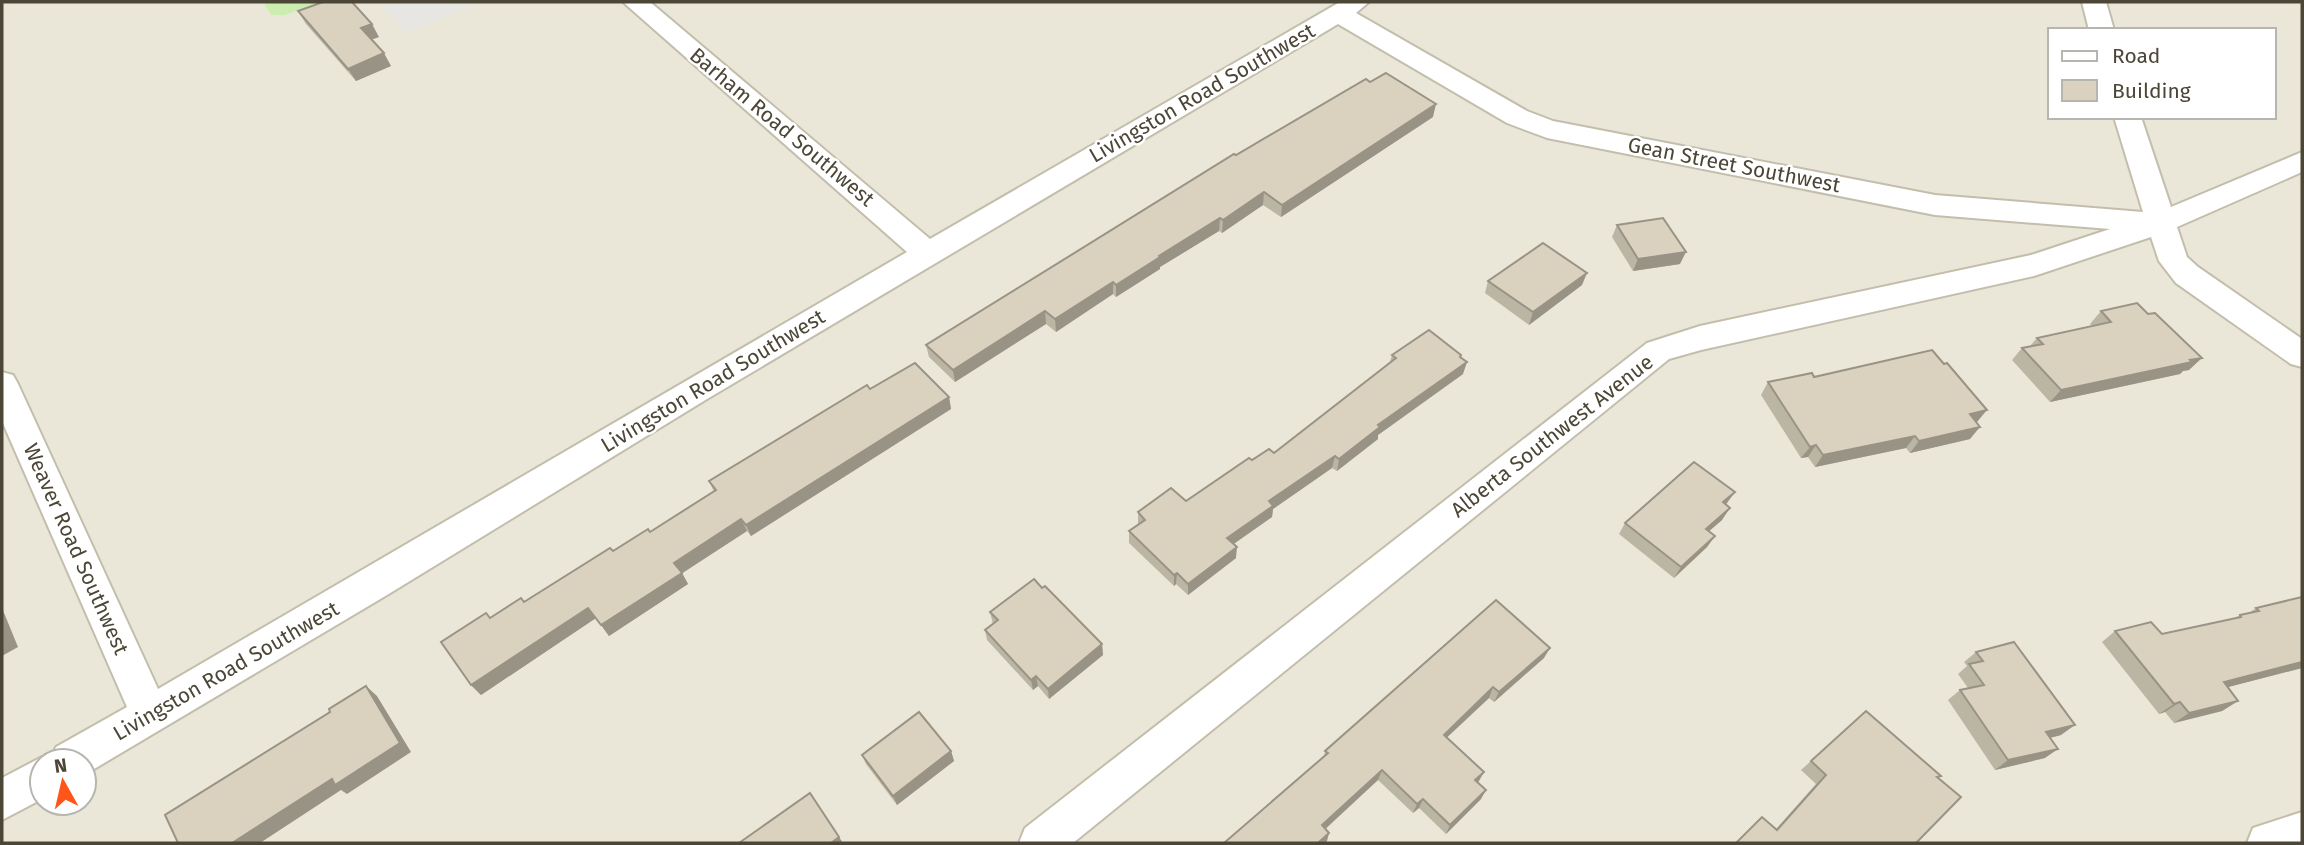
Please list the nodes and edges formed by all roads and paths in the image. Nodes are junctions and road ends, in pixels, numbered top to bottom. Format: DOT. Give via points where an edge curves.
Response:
graph roads {
  1 [pos="635,2"];
  2 [pos="2094,2"];
  3 [pos="1348,7"];
  4 [pos="2101,28"];
  5 [pos="2128,119"];
  6 [pos="2302,161"];
  7 [pos="2160,223"];
  8 [pos="929,254"];
  9 [pos="2302,355"];
  10 [pos="2,384"];
  11 [pos="150,715"];
  12 [pos="94,747"];
  13 [pos="28,785"];
  14 [pos="2,800"];
  15 [pos="2302,833"];
  16 [pos="1040,843"];
  17 [pos="2268,843"];
  1 -- 8 [label="street, Barham Road Southwest"];
  2 -- 4 [label="street"];
  3 -- 7 [label="street, Gean Street Southwest" via="1517,117 1548,129 1935,205"];
  3 -- 8 [label="street, Livingston Road Southwest"];
  5 -- 7 [label="street"];
  6 -- 7 [label="street"];
  7 -- 9 [label="street" via="2174,261 2187,275"];
  7 -- 16 [label="street, Alberta Southwest Avenue" via="2034,265 1658,351"];
  8 -- 11 [label="street, Livingston Road Southwest"];
  10 -- 11 [label="street, Weaver Road Southwest"];
  11 -- 12 [label="street, Livingston Road Southwest"];
  13 -- 14 [label="street"];
  15 -- 17 [label="street"];
}
